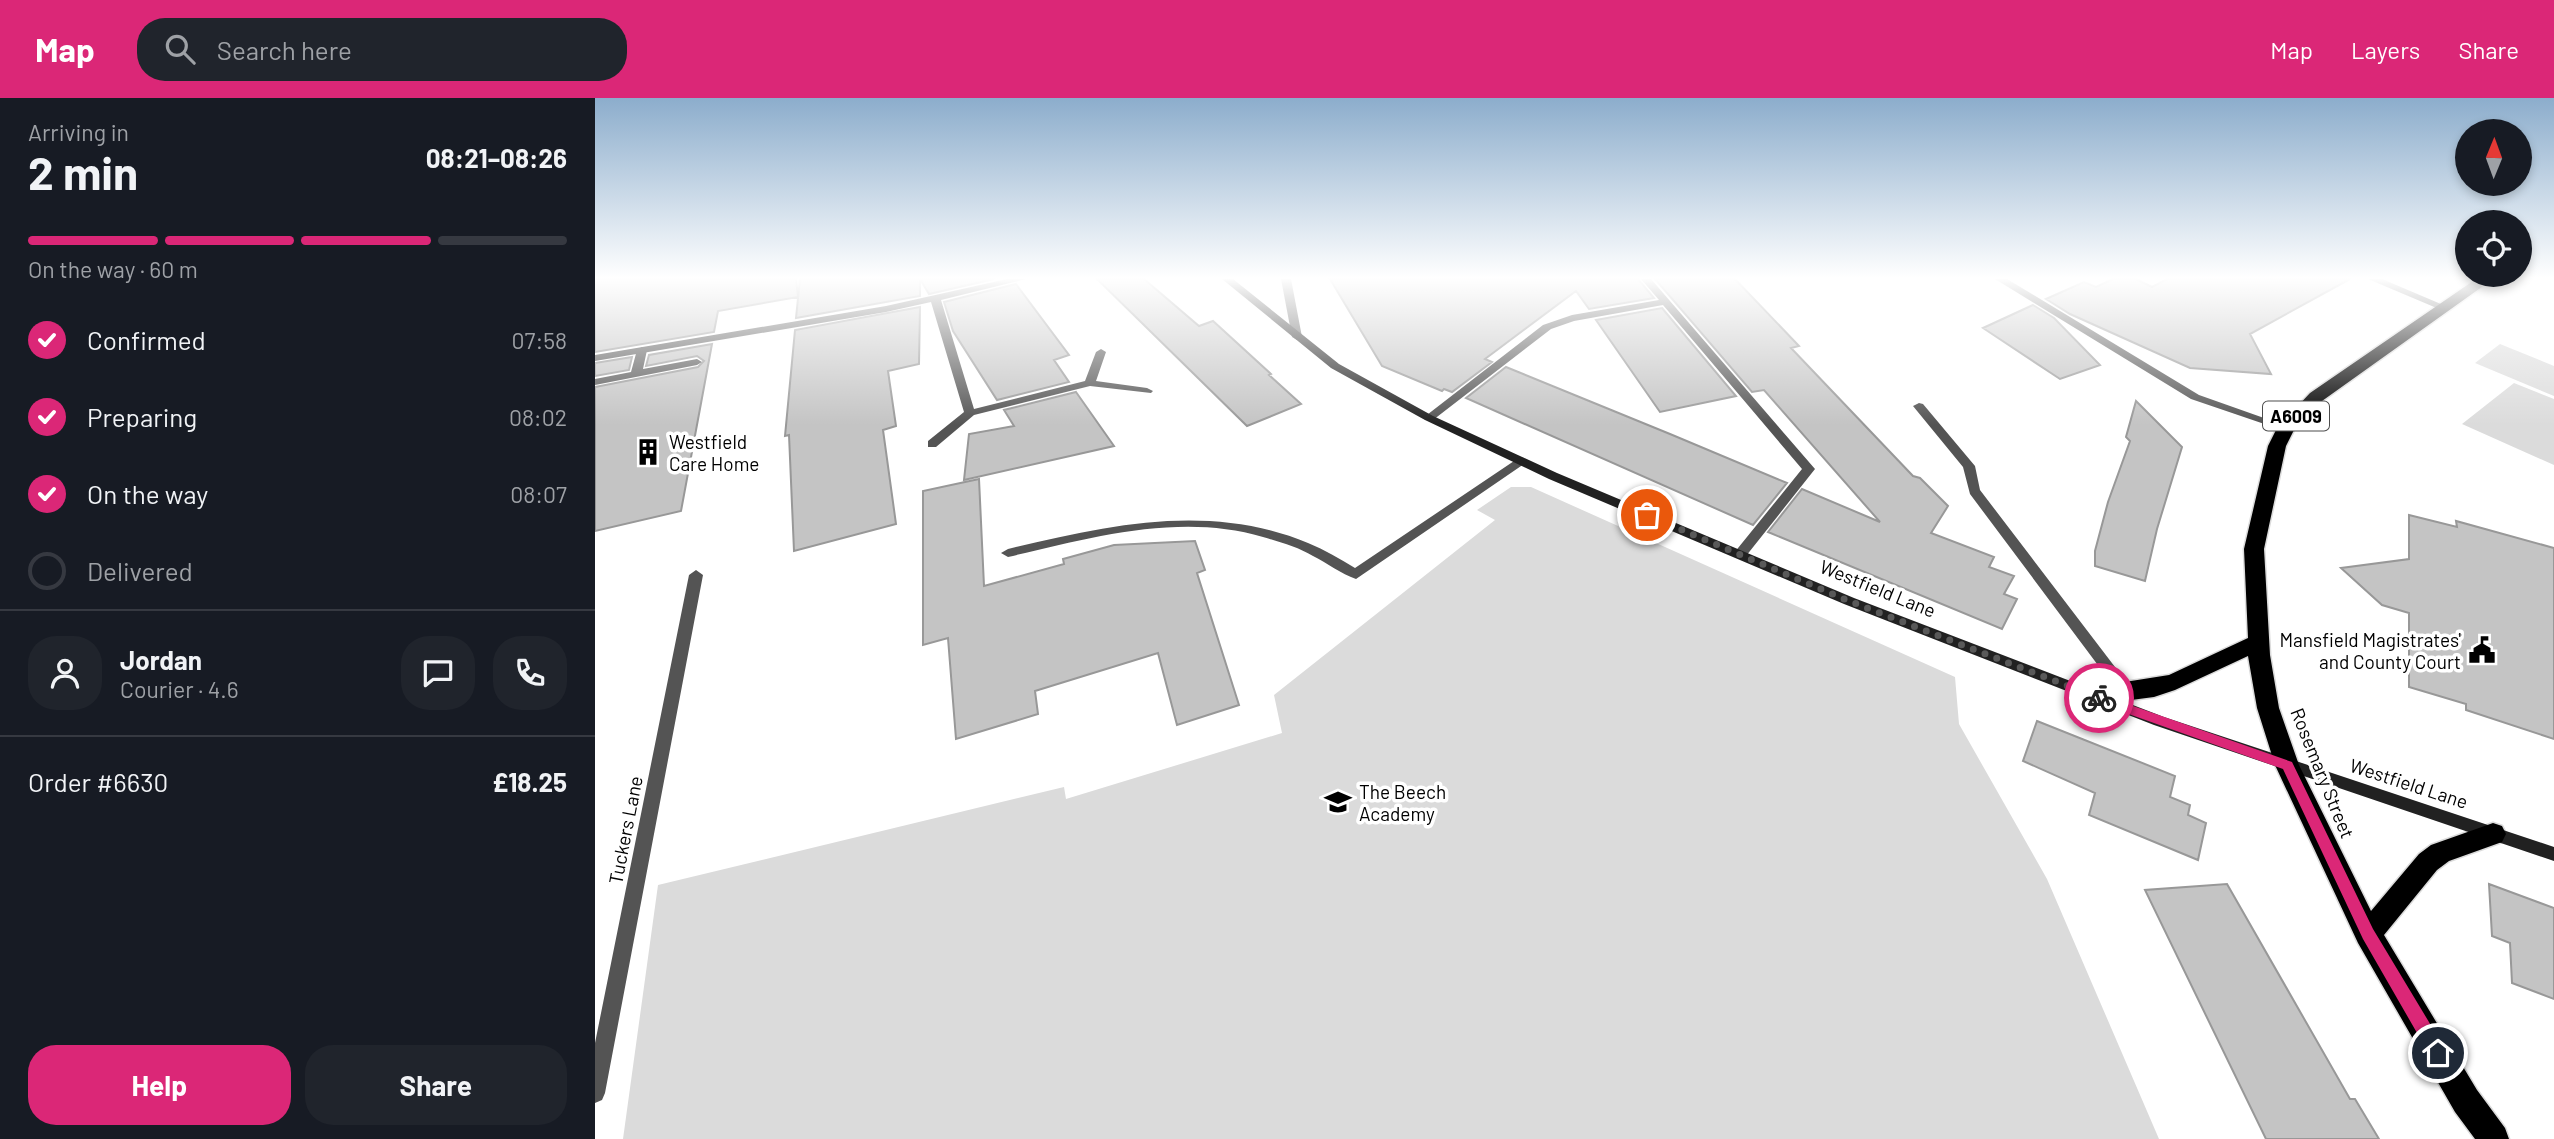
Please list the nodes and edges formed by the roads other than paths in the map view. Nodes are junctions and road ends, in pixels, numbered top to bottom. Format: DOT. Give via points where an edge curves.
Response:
graph roads {
  1 [pos="775,328"];
  2 [pos="944,328"];
  3 [pos="1286,328"];
  4 [pos="1295,328"];
  5 [pos="1546,328"];
  6 [pos="1687,328"];
  7 [pos="2080,328"];
  8 [pos="2414,328"];
  9 [pos="1297,337"];
  10 [pos="642,350"];
  11 [pos="1101,352"];
  12 [pos="595,358"];
  13 [pos="697,362"];
  14 [pos="636,374"];
  15 [pos="595,382"];
  16 [pos="1090,383"];
  17 [pos="1147,391"];
  18 [pos="1919,405"];
  19 [pos="970,413"];
  20 [pos="1429,418"];
  21 [pos="2286,428"];
  22 [pos="932,444"];
  23 [pos="1520,461"];
  24 [pos="1008,553"];
  25 [pos="1741,554"];
  26 [pos="696,575"];
  27 [pos="2259,642"];
  28 [pos="2126,692"];
  29 [pos="2092,696"];
  30 [pos="2287,765"];
  31 [pos="2493,834"];
  32 [pos="2554,854"];
  33 [pos="2368,934"];
  34 [pos="595,1093"];
  35 [pos="2494,1139"];
  1 -- 10 [label="street"];
  2 -- 19 [label="street"];
  3 -- 9 [label="street, Westfield Lane"];
  4 -- 9 [label="street"];
  5 -- 20 [label="street"];
  6 -- 25 [label="street" via="1809,469"];
  7 -- 21 [label="street" via="2195,397"];
  8 -- 21 [label="highway, Rosemary Street / A6009" via="2316,397"];
  9 -- 20 [label="street, Westfield Lane" via="1335,366"];
  10 -- 12 [label="street"];
  10 -- 14 [label="street"];
  11 -- 16 [label="street"];
  13 -- 14 [label="street"];
  14 -- 15 [label="street"];
  16 -- 17 [label="street"];
  16 -- 19 [label="street"];
  18 -- 28 [label="street" via="1969,466 1974,491"];
  19 -- 22 [label="street"];
  20 -- 23 [label="street, Westfield Lane"];
  21 -- 27 [label="highway, Rosemary Street / A6009" via="2277,446 2254,549"];
  23 -- 24 [label="street" via="1356,574 1300,544 1224,524 1175,521 1121,526"];
  23 -- 25 [label="street, Westfield Lane"];
  25 -- 29 [label="street, Westfield Lane"];
  26 -- 34 [label="street, Tuckers Lane"];
  27 -- 28 [label="highway" via="2175,682"];
  27 -- 30 [label="highway, Rosemary Street / A6009" via="2268,708"];
  28 -- 29 [label="highway"];
  29 -- 30 [label="street, Westfield Lane"];
  30 -- 31 [label="street, Westfield Lane"];
  30 -- 33 [label="highway, Rosemary Street / A6009"];
  31 -- 32 [label="street, Westfield Lane"];
  31 -- 33 [label="highway" via="2440,853 2428,862"];
  33 -- 35 [label="highway, Rosemary Street / A6009" via="2466,1101"];
}
